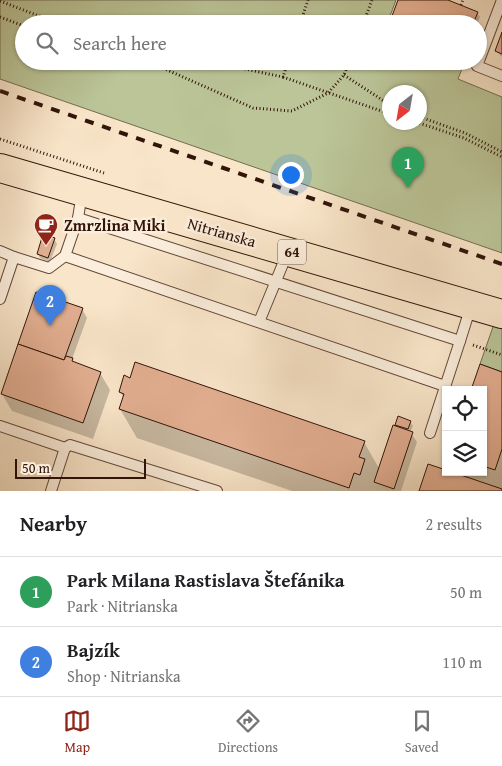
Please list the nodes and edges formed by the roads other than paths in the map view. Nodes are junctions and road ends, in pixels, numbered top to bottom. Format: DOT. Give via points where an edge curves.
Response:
graph roads {
  1 [pos="502,0"];
  2 [pos="487,40"];
  3 [pos="487,70"];
  4 [pos="502,76"];
  5 [pos="0,168"];
  6 [pos="80,205"];
  7 [pos="0,251"];
  8 [pos="288,251"];
  9 [pos="14,256"];
  10 [pos="65,256"];
  11 [pos="274,281"];
  12 [pos="0,299"];
  13 [pos="471,305"];
  14 [pos="502,314"];
  15 [pos="259,322"];
  16 [pos="460,341"];
  17 [pos="445,386"];
  18 [pos="442,395"];
  19 [pos="0,426"];
  20 [pos="430,433"];
  21 [pos="65,448"];
  22 [pos="51,491"];
  23 [pos="217,491"];
  1 -- 2 [label="lane"];
  3 -- 4 [label="lane"];
  5 -- 6 [label="main road, Nitrianska / 64"];
  6 -- 8 [label="main road, Nitrianska / 64"];
  6 -- 10 [label="lane"];
  6 -- 11 [label="lane"];
  7 -- 9 [label="lane"];
  8 -- 11 [label="lane"];
  8 -- 13 [label="main road, Nitrianska / 64"];
  9 -- 10 [label="lane" via="49,268"];
  9 -- 12 [label="lane"];
  10 -- 15 [label="lane"];
  11 -- 15 [label="lane"];
  11 -- 16 [label="lane"];
  13 -- 14 [label="main road, Nitrianska / 64"];
  13 -- 16 [label="lane"];
  15 -- 17 [label="lane"];
  16 -- 17 [label="lane"];
  18 -- 20 [label="lane"];
  19 -- 21 [label="lane"];
  21 -- 22 [label="lane"];
  21 -- 23 [label="lane" via="70,445"];
}
